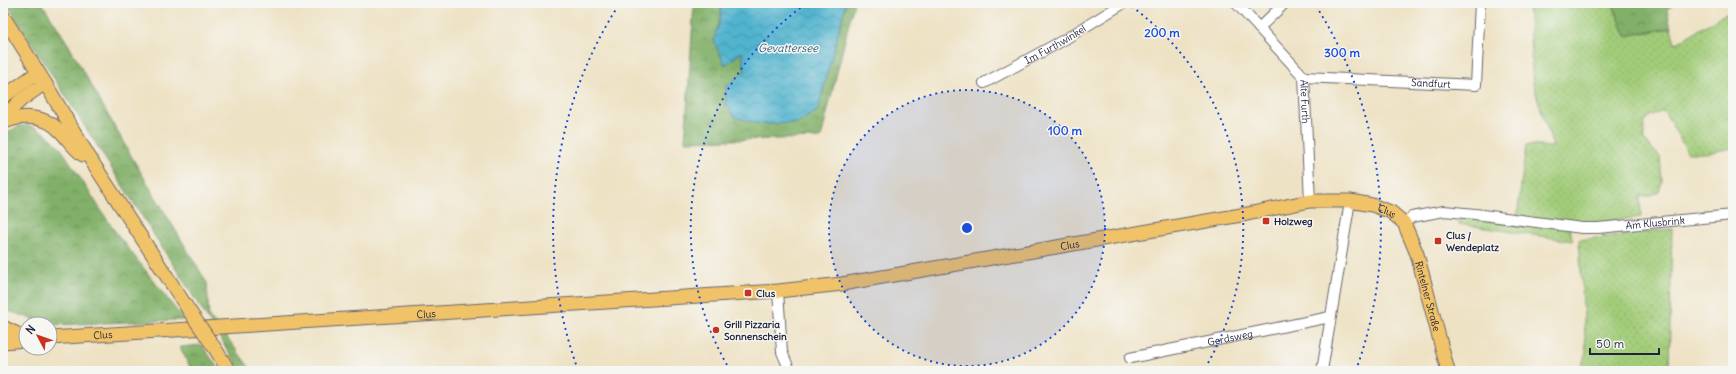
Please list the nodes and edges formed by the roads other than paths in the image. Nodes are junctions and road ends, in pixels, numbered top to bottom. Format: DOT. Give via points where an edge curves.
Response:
graph roads {
  1 [pos="1124,3"];
  2 [pos="1236,3"];
  3 [pos="1286,3"];
  4 [pos="1480,3"];
  5 [pos="3,16"];
  6 [pos="1259,28"];
  7 [pos="38,72"];
  8 [pos="1304,77"];
  9 [pos="45,83"];
  10 [pos="984,83"];
  11 [pos="3,97"];
  12 [pos="3,117"];
  13 [pos="3,123"];
  14 [pos="91,160"];
  15 [pos="1310,201"];
  16 [pos="1350,201"];
  17 [pos="1733,215"];
  18 [pos="1404,223"];
  19 [pos="1577,228"];
  20 [pos="778,291"];
  21 [pos="1330,317"];
  22 [pos="3,327"];
  23 [pos="18,335"];
  24 [pos="58,337"];
  25 [pos="18,340"];
  26 [pos="3,342"];
  27 [pos="1130,358"];
  28 [pos="229,371"];
  29 [pos="790,371"];
  30 [pos="1322,371"];
  31 [pos="1448,371"];
  1 -- 10 [label="street, Im Furthwinkel" via="1062,41"];
  2 -- 6 [label="street, Alte Furth"];
  3 -- 6 [label="street"];
  4 -- 8 [label="street, Sandfurt" via="1476,85"];
  5 -- 7 [label="main road"];
  6 -- 8 [label="street, Alte Furth"];
  7 -- 9 [label="main road"];
  7 -- 11 [label="main road"];
  8 -- 15 [label="street, Alte Furth"];
  9 -- 12 [label="main road" via="20,100"];
  9 -- 14 [label="main road"];
  13 -- 14 [label="main road" via="24,116 42,119 59,129 77,152"];
  14 -- 28 [label="main road, bridge"];
  15 -- 16 [label="main road, Clus"];
  15 -- 20 [label="main road, Clus" via="842,284"];
  16 -- 18 [label="main road, Clus" via="1372,204 1391,212"];
  16 -- 21 [label="street"];
  17 -- 19 [label="street, Am Klusbrink"];
  18 -- 19 [label="street, Clus" via="1412,217 1444,211"];
  18 -- 31 [label="main road, Rintelner Straße" via="1417,254"];
  20 -- 24 [label="main road, Clus"];
  20 -- 29 [label="street" via="782,352"];
  21 -- 27 [label="street, Gerdsweg"];
  21 -- 30 [label="street"];
  22 -- 23 [label="main road"];
  25 -- 26 [label="main road"];
}
